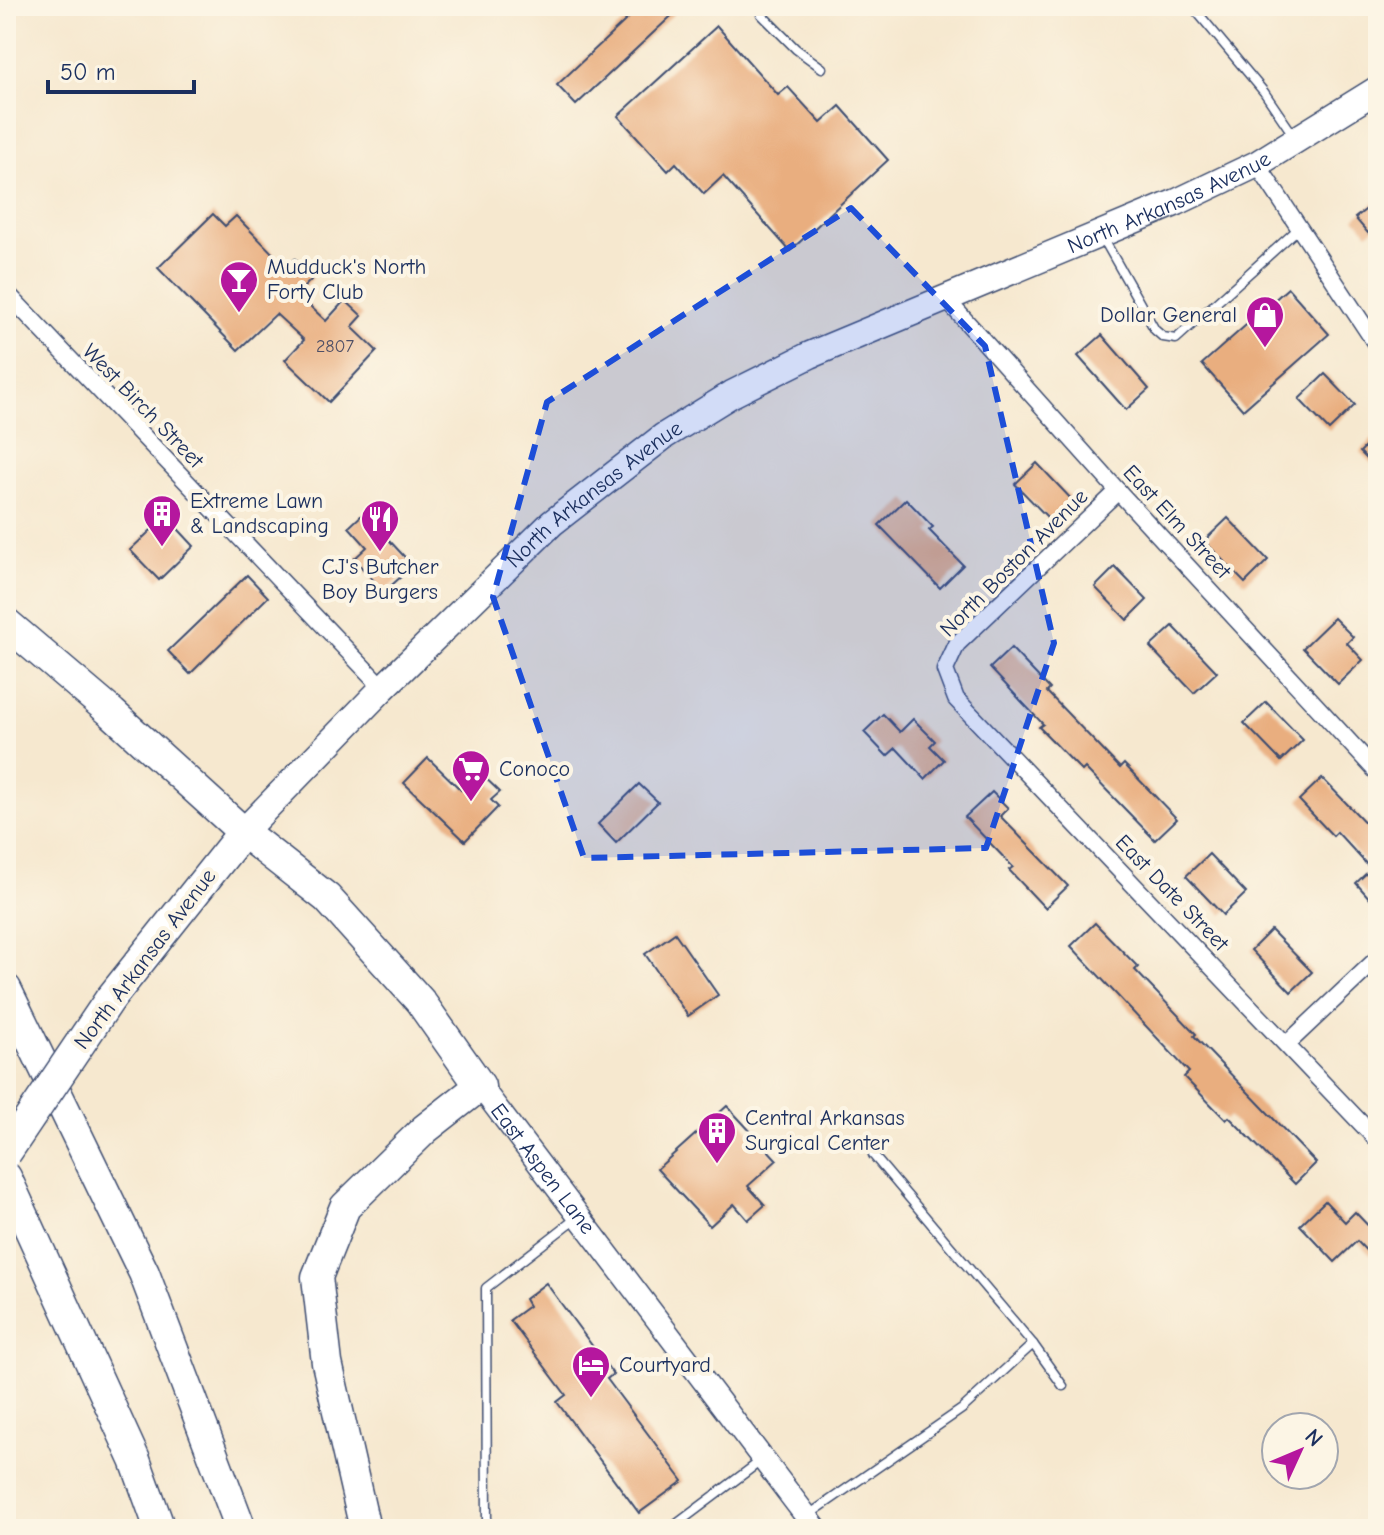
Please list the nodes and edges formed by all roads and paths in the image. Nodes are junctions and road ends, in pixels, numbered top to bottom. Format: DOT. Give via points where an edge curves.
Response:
graph roads {
  1 [pos="1192,6"];
  2 [pos="761,14"];
  3 [pos="822,68"];
  4 [pos="1378,89"];
  5 [pos="1297,140"];
  6 [pos="1257,164"];
  7 [pos="1299,228"];
  8 [pos="1100,234"];
  9 [pos="6,292"];
  10 [pos="946,299"];
  11 [pos="1378,347"];
  12 [pos="1118,491"];
  13 [pos="6,623"];
  14 [pos="945,670"];
  15 [pos="383,688"];
  16 [pos="1378,773"];
  17 [pos="243,832"];
  18 [pos="1378,958"];
  19 [pos="6,989"];
  20 [pos="1287,1044"];
  21 [pos="480,1086"];
  22 [pos="1378,1141"];
  23 [pos="6,1153"];
  24 [pos="873,1155"];
  25 [pos="6,1177"];
  26 [pos="580,1216"];
  27 [pos="1033,1344"];
  28 [pos="1063,1386"];
  29 [pos="764,1459"];
  30 [pos="811,1523"];
  31 [pos="160,1529"];
  32 [pos="241,1529"];
  33 [pos="365,1529"];
  34 [pos="487,1529"];
  35 [pos="670,1529"];
  1 -- 5 [label="lane"];
  2 -- 3 [label="lane"];
  4 -- 5 [label="main road, North Arkansas Avenue"];
  5 -- 6 [label="main road, North Arkansas Avenue"];
  6 -- 7 [label="street"];
  6 -- 8 [label="main road, North Arkansas Avenue"];
  7 -- 8 [label="lane" via="1176,339 1155,330"];
  7 -- 11 [label="street"];
  8 -- 10 [label="main road, North Arkansas Avenue"];
  9 -- 15 [label="street, West Birch Street"];
  10 -- 12 [label="street, East Elm Street"];
  10 -- 15 [label="main road, North Arkansas Avenue" via="810,355 664,436 552,523"];
  12 -- 14 [label="street, North Boston Avenue" via="957,644"];
  12 -- 16 [label="street, East Elm Street"];
  13 -- 17 [label="highway, East Aspen Lane"];
  14 -- 20 [label="street, East Date Street" via="956,699"];
  15 -- 17 [label="main road, North Arkansas Avenue"];
  17 -- 21 [label="highway, East Aspen Lane" via="327,898 420,1001"];
  17 -- 23 [label="highway, North Arkansas Avenue, bridge" via="110,999"];
  18 -- 20 [label="street"];
  19 -- 32 [label="highway" via="144,1273"];
  20 -- 22 [label="street, East Date Street"];
  21 -- 26 [label="street, East Aspen Lane"];
  21 -- 33 [label="highway" via="425,1129 345,1207 317,1277 327,1363"];
  24 -- 27 [label="lane"];
  25 -- 31 [label="highway" via="135,1460"];
  26 -- 29 [label="street, East Aspen Lane"];
  26 -- 34 [label="lane" via="486,1288"];
  27 -- 28 [label="lane"];
  27 -- 30 [label="lane" via="962,1409"];
  29 -- 30 [label="street, East Aspen Lane"];
  29 -- 35 [label="lane"];
}
